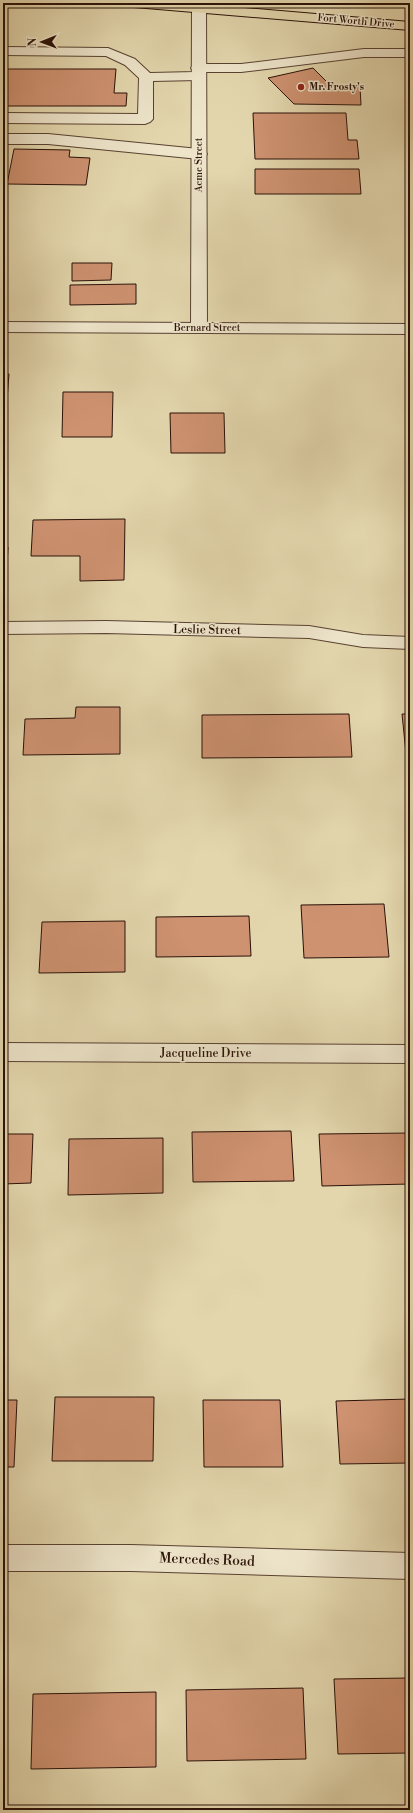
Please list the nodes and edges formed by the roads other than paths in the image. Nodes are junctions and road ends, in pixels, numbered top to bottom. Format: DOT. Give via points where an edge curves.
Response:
graph roads {
  1 [pos="134,3"];
  2 [pos="199,6"];
  3 [pos="410,26"];
  4 [pos="4,51"];
  5 [pos="410,53"];
  6 [pos="198,72"];
  7 [pos="146,77"];
  8 [pos="3,118"];
  9 [pos="38,118"];
  10 [pos="3,139"];
  11 [pos="35,139"];
  12 [pos="199,154"];
  13 [pos="3,327"];
  14 [pos="199,327"];
  15 [pos="410,329"];
  16 [pos="3,628"];
  17 [pos="410,643"];
  18 [pos="3,1052"];
  19 [pos="410,1054"];
  20 [pos="3,1558"];
  21 [pos="410,1566"];
  1 -- 2 [label="main road, Fort Worth Drive"];
  2 -- 3 [label="main road, Fort Worth Drive"];
  2 -- 6 [label="street, Acme Street"];
  4 -- 7 [label="street" via="108,52 130,62"];
  5 -- 6 [label="street" via="364,53"];
  6 -- 7 [label="street"];
  6 -- 12 [label="street, Acme Street"];
  7 -- 9 [label="street" via="145,119"];
  8 -- 9 [label="street"];
  9 -- 11 [label="street"];
  10 -- 11 [label="street"];
  11 -- 12 [label="street"];
  12 -- 14 [label="street, Acme Street"];
  13 -- 14 [label="street, Bernard Street"];
  14 -- 15 [label="street, Bernard Street"];
  16 -- 17 [label="street, Leslie Street" via="308,632 363,641"];
  18 -- 19 [label="street, Jacqueline Drive"];
  20 -- 21 [label="street, Mercedes Road" via="131,1558"];
}
